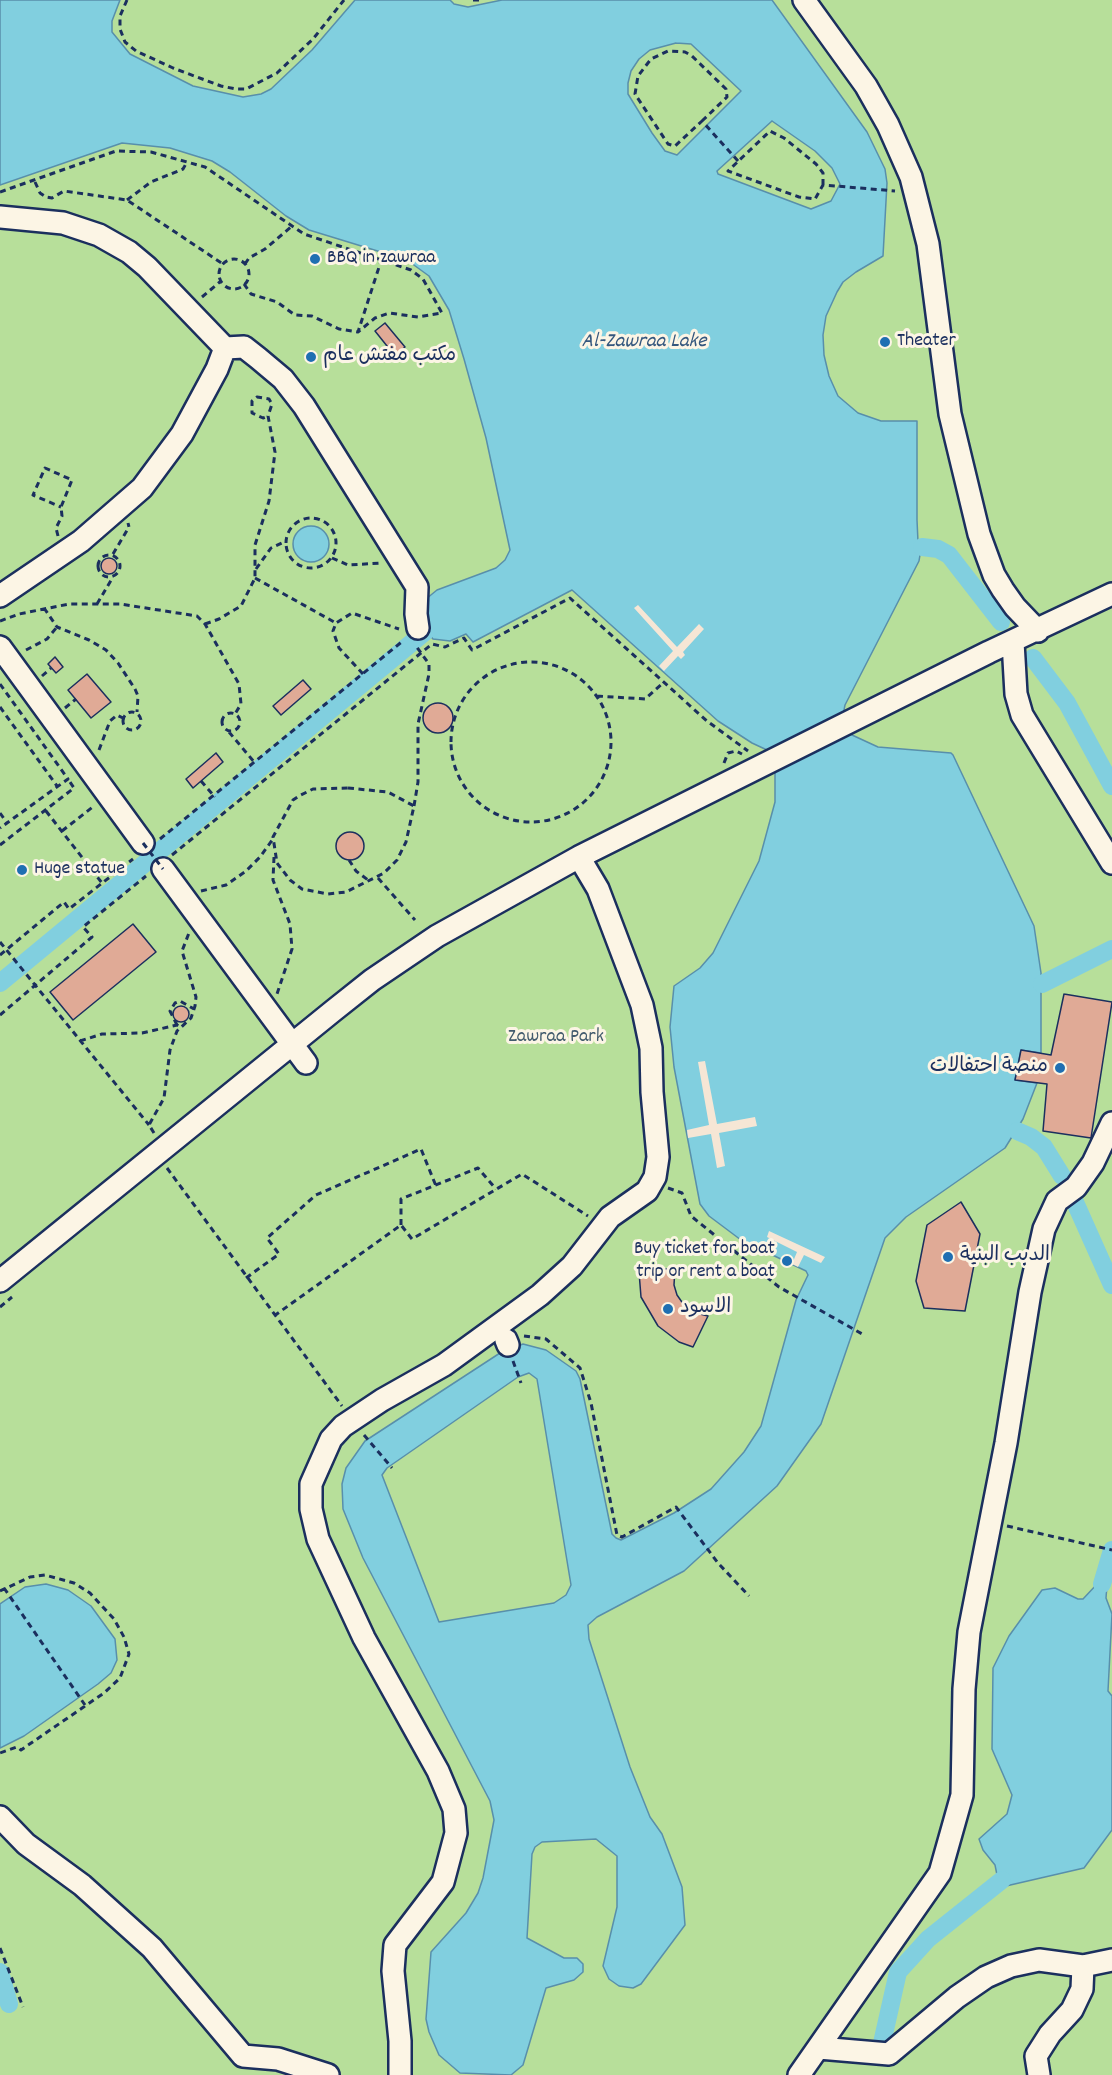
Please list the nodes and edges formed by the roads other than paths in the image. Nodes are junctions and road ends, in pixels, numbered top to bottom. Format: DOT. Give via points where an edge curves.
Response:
graph roads {
  1 [pos="804,0"];
  2 [pos="0,216"];
  3 [pos="225,348"];
  4 [pos="1112,594"];
  5 [pos="0,596"];
  6 [pos="1038,631"];
  7 [pos="414,632"];
  8 [pos="1013,642"];
  9 [pos="6,655"];
  10 [pos="143,843"];
  11 [pos="579,856"];
  12 [pos="1112,864"];
  13 [pos="161,867"];
  14 [pos="293,1045"];
  15 [pos="306,1063"];
  16 [pos="1112,1123"];
  17 [pos="0,1281"];
  18 [pos="0,1817"];
  19 [pos="1112,1960"];
  20 [pos="1083,1966"];
  21 [pos="819,2048"];
  22 [pos="1041,2068"];
  23 [pos="328,2075"];
  24 [pos="400,2075"];
  25 [pos="799,2075"];
  1 -- 6 [label="street" via="866,86 911,177 928,244 950,414 979,534 1003,590"];
  2 -- 3 [label="street" via="63,223 99,235 129,252"];
  3 -- 5 [label="street" via="196,410 157,470 114,514"];
  3 -- 7 [label="street" via="244,347 272,368 294,393 417,587"];
  4 -- 6 [label="street"];
  6 -- 8 [label="street"];
  8 -- 11 [label="street"];
  8 -- 12 [label="street" via="1016,694 1022,715"];
  9 -- 10 [label="street"];
  11 -- 14 [label="street" via="437,936 372,980"];
  11 -- 24 [label="street" via="598,889 642,1005 651,1048 658,1157 652,1183 602,1226 572,1266 513,1316 444,1365 352,1420 331,1439 311,1484 318,1539 364,1638 438,1771 454,1809 456,1833 443,1882 395,1945"];
  13 -- 14 [label="street"];
  14 -- 15 [label="street"];
  14 -- 17 [label="street"];
  16 -- 21 [label="street" via="1093,1163 1076,1187 1057,1201 1044,1229 969,1632 962,1795 940,1873"];
  18 -- 23 [label="street" via="26,1844 82,1885 152,1948 243,2056 278,2059"];
  19 -- 20 [label="street"];
  20 -- 21 [label="street" via="1039,1960 986,1977 888,2054"];
  20 -- 22 [label="street" via="1082,1989 1072,2010 1036,2056"];
  21 -- 25 [label="street"];
}
